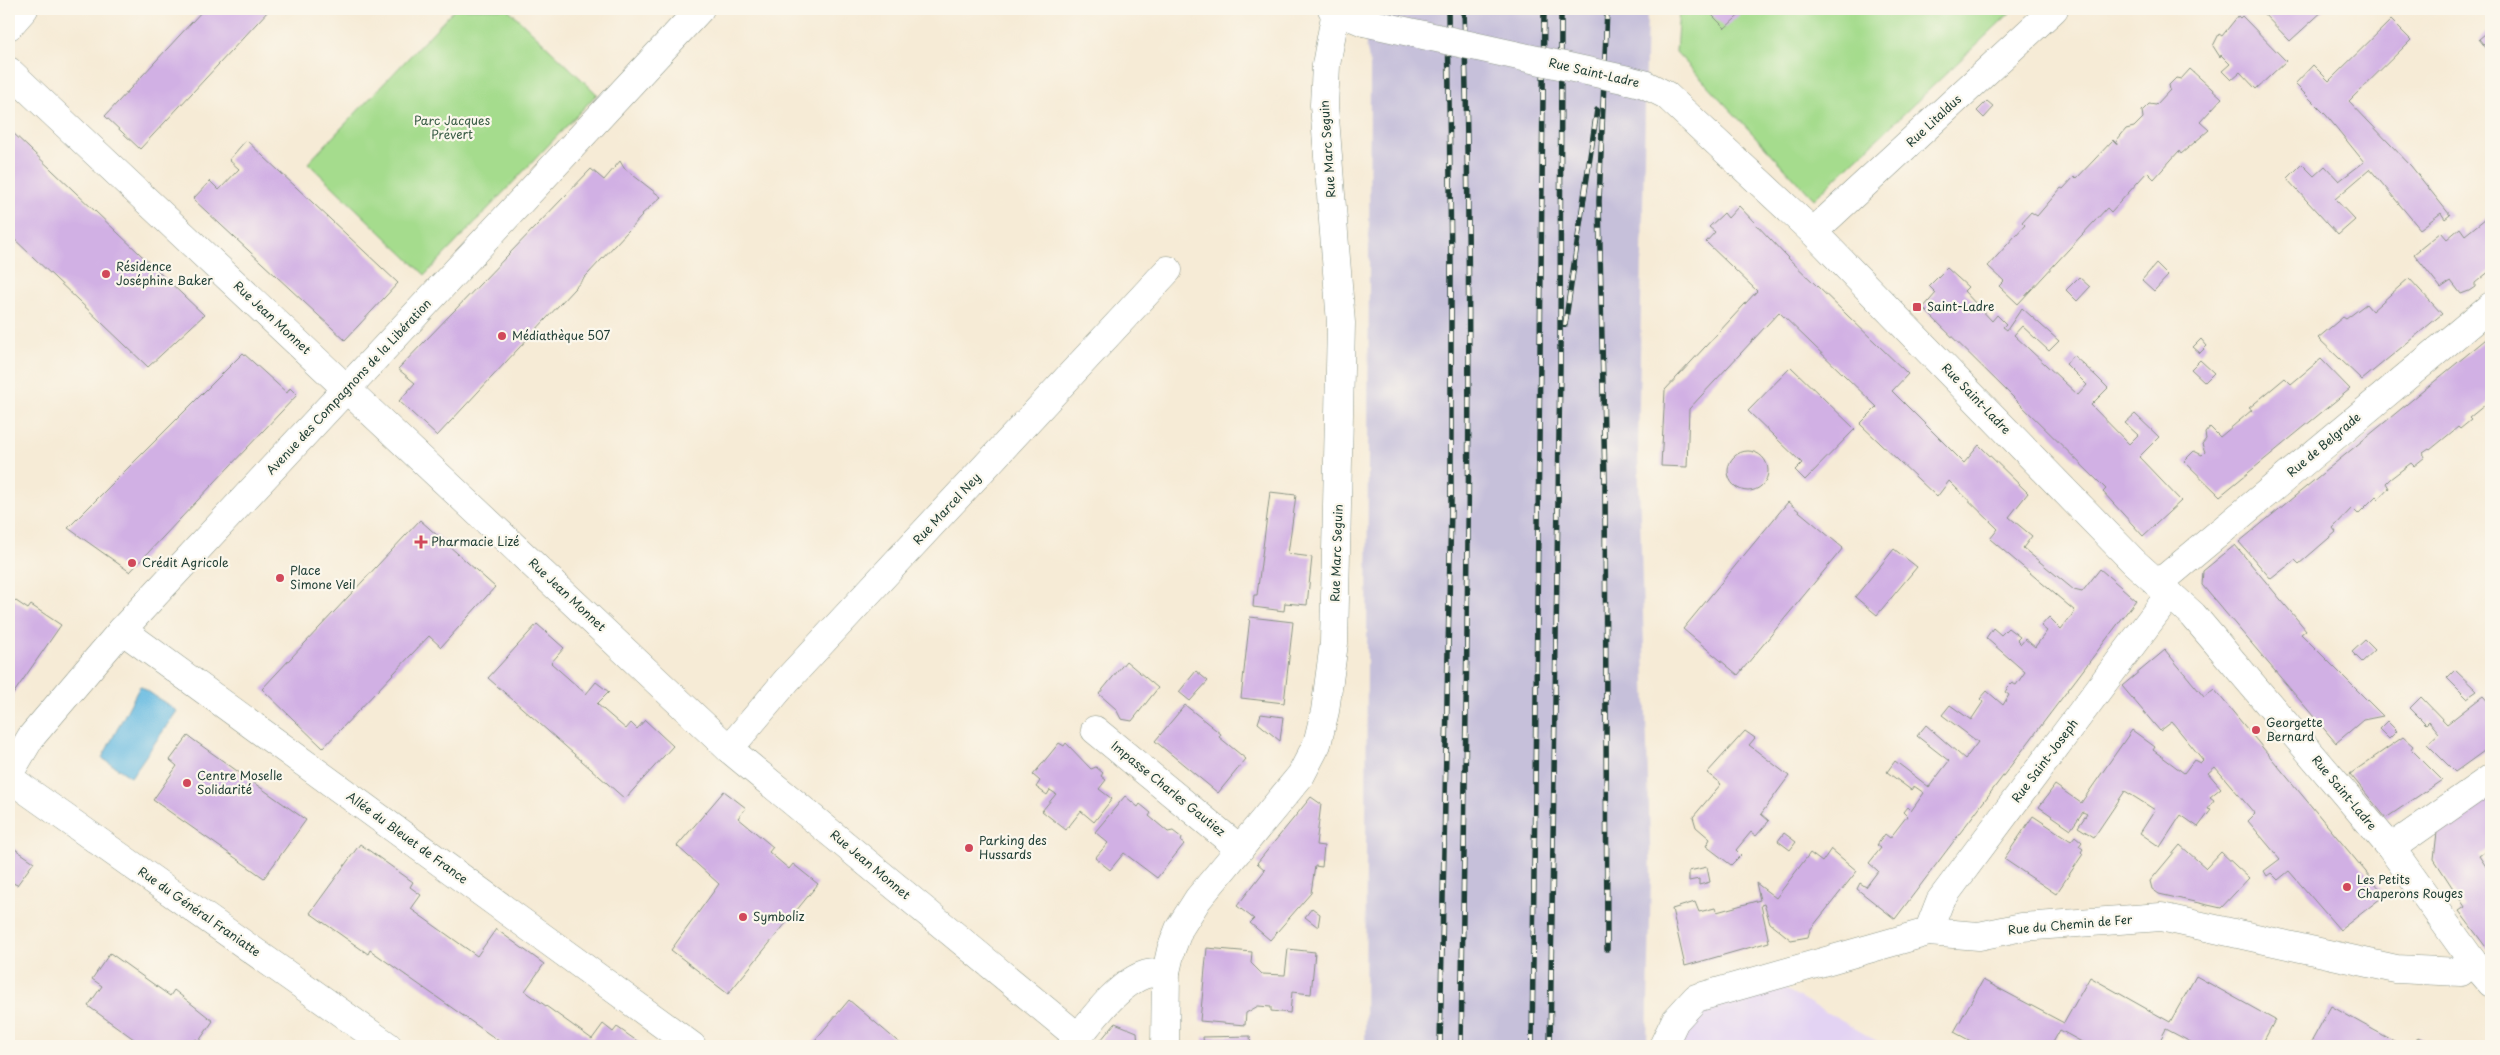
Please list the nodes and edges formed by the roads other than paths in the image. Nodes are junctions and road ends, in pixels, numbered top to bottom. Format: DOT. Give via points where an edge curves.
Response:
graph roads {
  1 [pos="24,9"];
  2 [pos="700,9"];
  3 [pos="2054,9"];
  4 [pos="1334,10"];
  5 [pos="9,26"];
  6 [pos="9,72"];
  7 [pos="1813,232"];
  8 [pos="1168,270"];
  9 [pos="2491,306"];
  10 [pos="348,389"];
  11 [pos="2164,589"];
  12 [pos="122,630"];
  13 [pos="1095,730"];
  14 [pos="729,748"];
  15 [pos="9,776"];
  16 [pos="2491,778"];
  17 [pos="1240,848"];
  18 [pos="2391,848"];
  19 [pos="1928,932"];
  20 [pos="2472,962"];
  21 [pos="1166,972"];
  22 [pos="2491,983"];
  23 [pos="1075,1042"];
  24 [pos="388,1046"];
  25 [pos="692,1046"];
  26 [pos="1165,1046"];
  27 [pos="1664,1046"];
  1 -- 5 [label="street"];
  2 -- 10 [label="street, Avenue des Compagnons de la Libération"];
  3 -- 7 [label="street, Rue Litaldus"];
  4 -- 7 [label="street, Rue Saint-Ladre, bridge" via="1364,22 1628,80 1655,89 1672,99"];
  4 -- 17 [label="street, Rue Marc Seguin" via="1324,105 1341,323 1334,643 1321,728 1312,758"];
  6 -- 10 [label="street, Rue Jean Monnet"];
  7 -- 11 [label="street, Rue Saint-Ladre"];
  8 -- 14 [label="street, Rue Marcel Ney" via="787,680"];
  9 -- 11 [label="street, Rue de Belgrade"];
  10 -- 12 [label="street, Avenue des Compagnons de la Libération"];
  10 -- 14 [label="street, Rue Jean Monnet"];
  11 -- 18 [label="street, Rue Saint-Ladre" via="2194,615"];
  11 -- 19 [label="street, Rue Saint-Joseph" via="1940,902"];
  12 -- 15 [label="street, Avenue des Compagnons de la Libération" via="31,737"];
  12 -- 25 [label="street, Allée du Bleuet de France"];
  13 -- 17 [label="street, Impasse Charles Gautiez"];
  14 -- 23 [label="street, Rue Jean Monnet"];
  15 -- 24 [label="street, Rue du Général Franiatte"];
  16 -- 18 [label="street"];
  17 -- 21 [label="street, Rue Marc Seguin" via="1187,914 1170,950"];
  18 -- 20 [label="street, Rue Saint-Ladre"];
  19 -- 20 [label="street, Rue du Chemin de Fer" via="1979,936 2022,927 2161,917 2396,969 2461,972"];
  19 -- 27 [label="street, Rue du Chemin de Fer" via="1696,998 1675,1021"];
  20 -- 22 [label="street, Rue Saint-Ladre"];
  21 -- 23 [label="street" via="1146,974 1130,983 1106,1004"];
  21 -- 26 [label="street, Rue Marc Seguin"];
}
